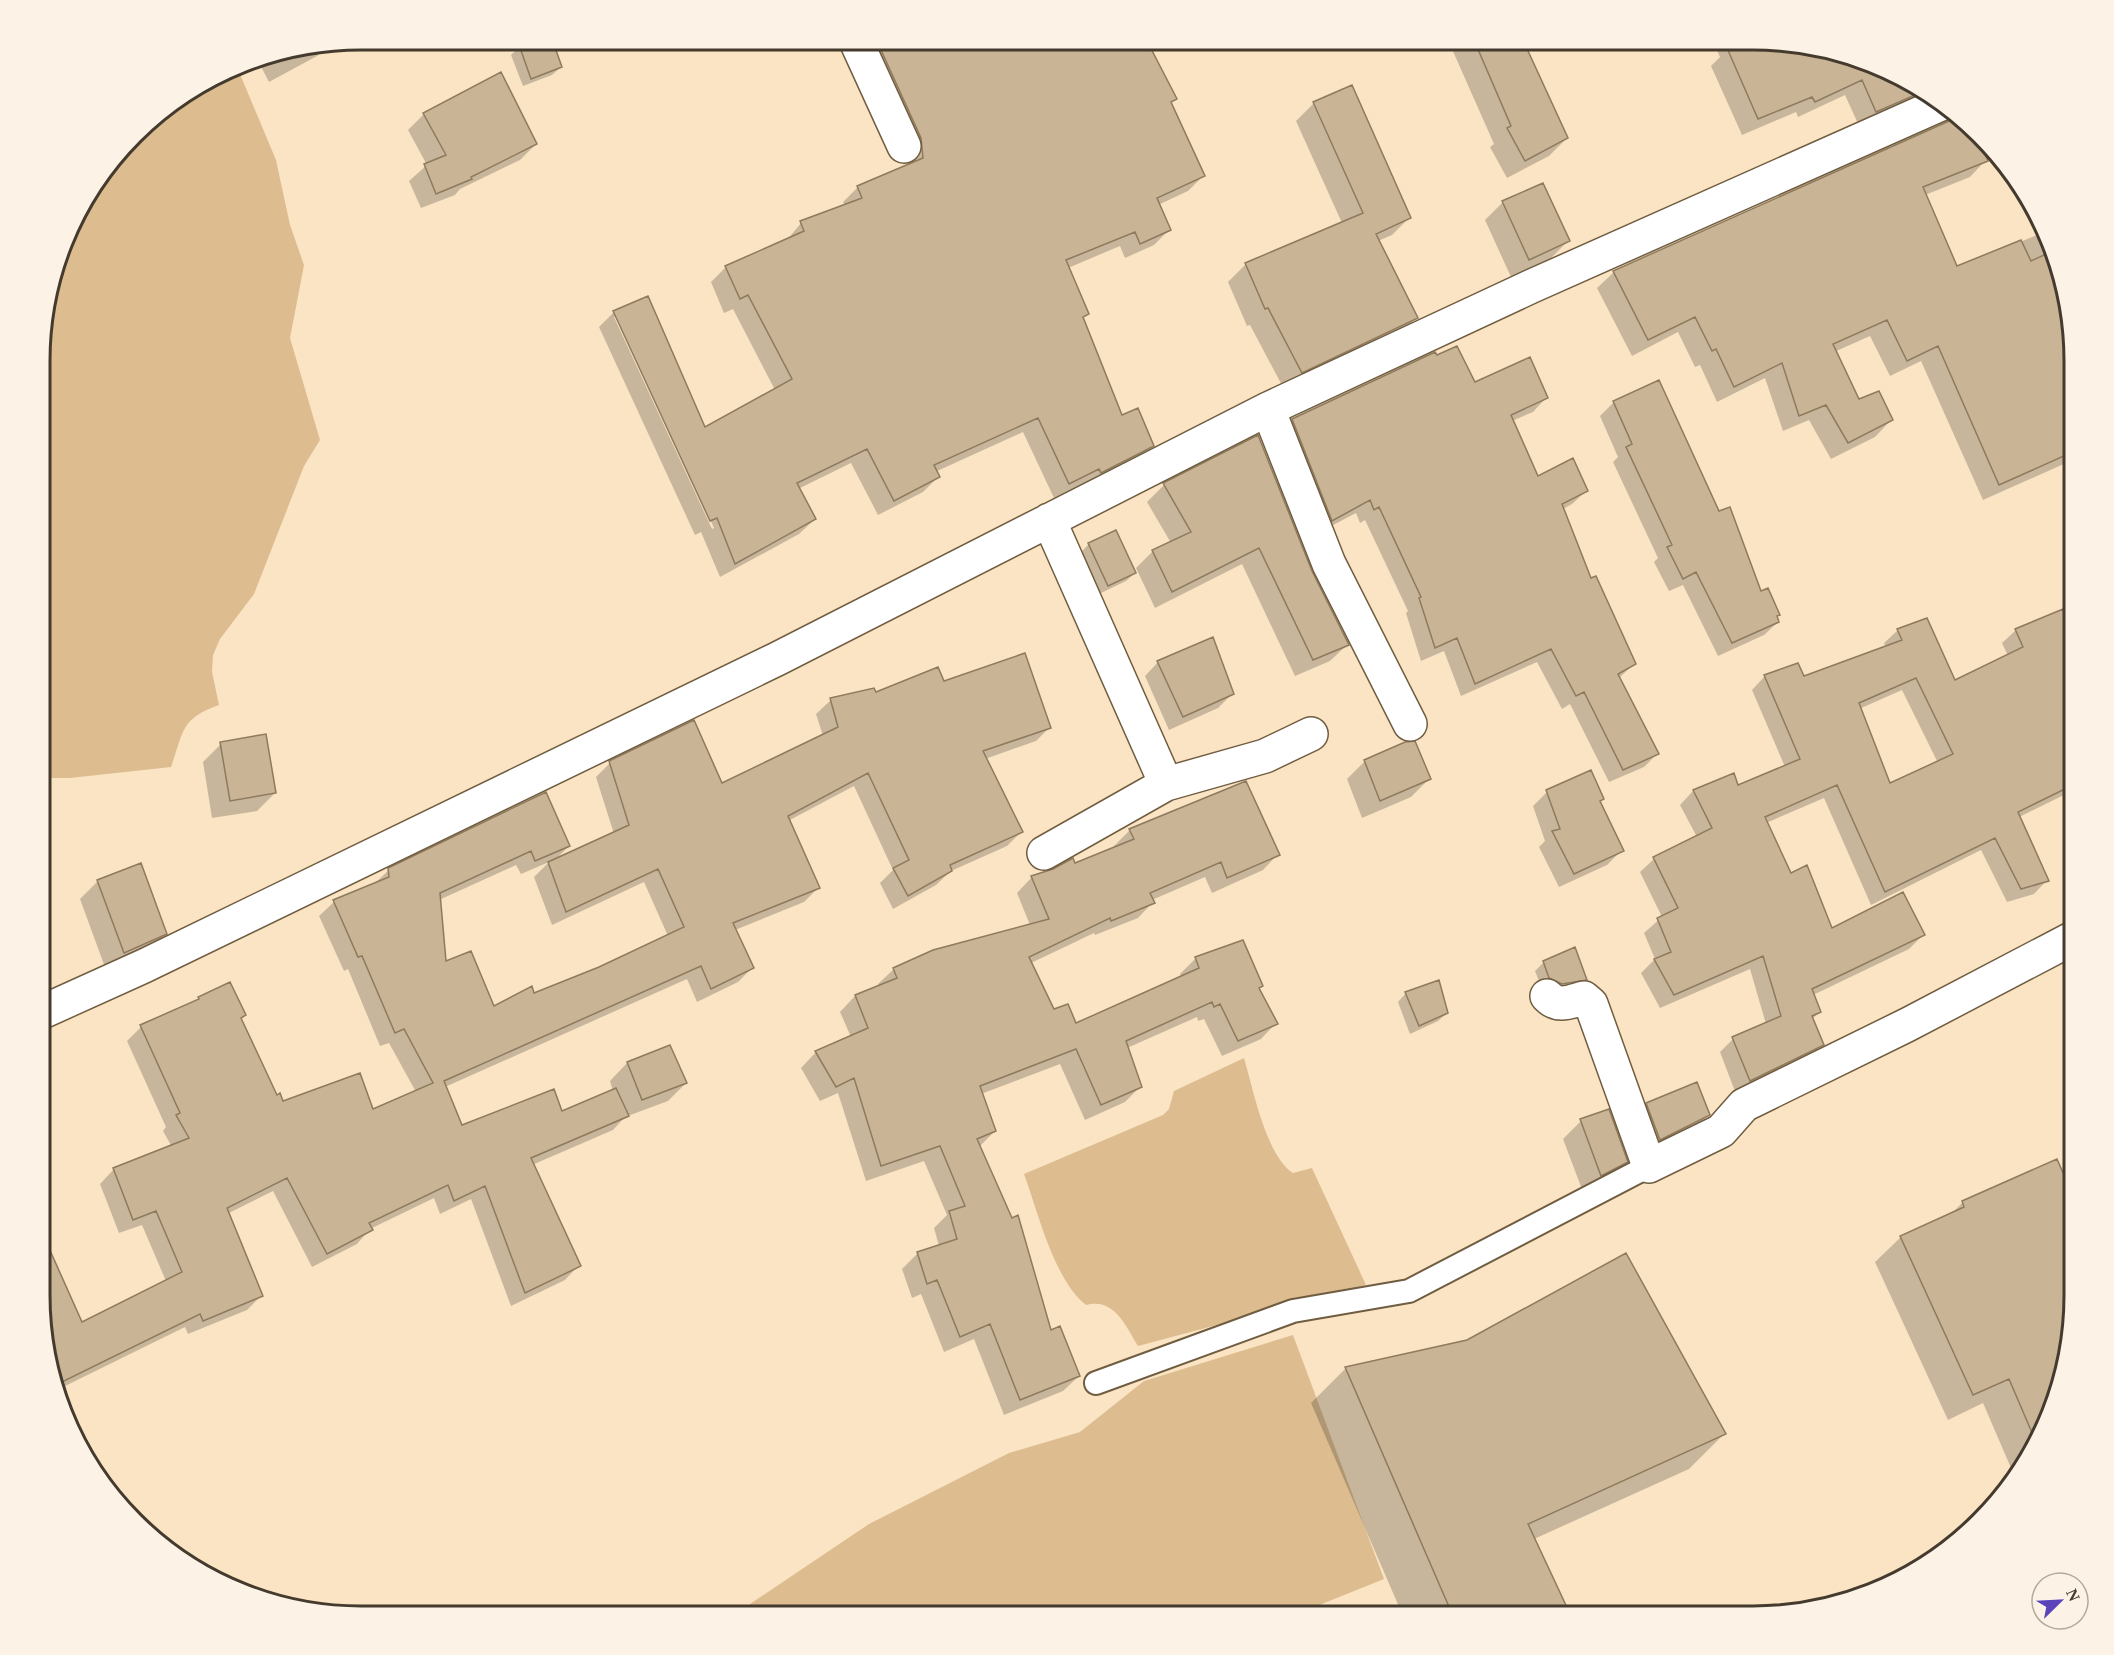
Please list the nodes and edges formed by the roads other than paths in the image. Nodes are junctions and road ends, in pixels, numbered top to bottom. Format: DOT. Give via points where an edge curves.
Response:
graph roads {
  1 [pos="860,50"];
  2 [pos="1934,107"];
  3 [pos="904,146"];
  4 [pos="1268,409"];
  5 [pos="1049,520"];
  6 [pos="1410,724"];
  7 [pos="1311,734"];
  8 [pos="1166,784"];
  9 [pos="1044,853"];
  10 [pos="2064,942"];
  11 [pos="1546,996"];
  12 [pos="50,1008"];
  13 [pos="1649,1166"];
  14 [pos="1096,1383"];
  1 -- 3 [label="street"];
  2 -- 4 [label="street"];
  4 -- 5 [label="street"];
  4 -- 6 [label="street" via="1329,564"];
  5 -- 8 [label="street"];
  5 -- 12 [label="street" via="777,659"];
  7 -- 8 [label="street" via="1266,756"];
  8 -- 9 [label="street"];
  10 -- 13 [label="street" via="1744,1106 1721,1131"];
  11 -- 13 [label="street" via="1560,1004 1584,998 1591,1004"];
  13 -- 14 [label="lane" via="1409,1291 1293,1311"];
}
